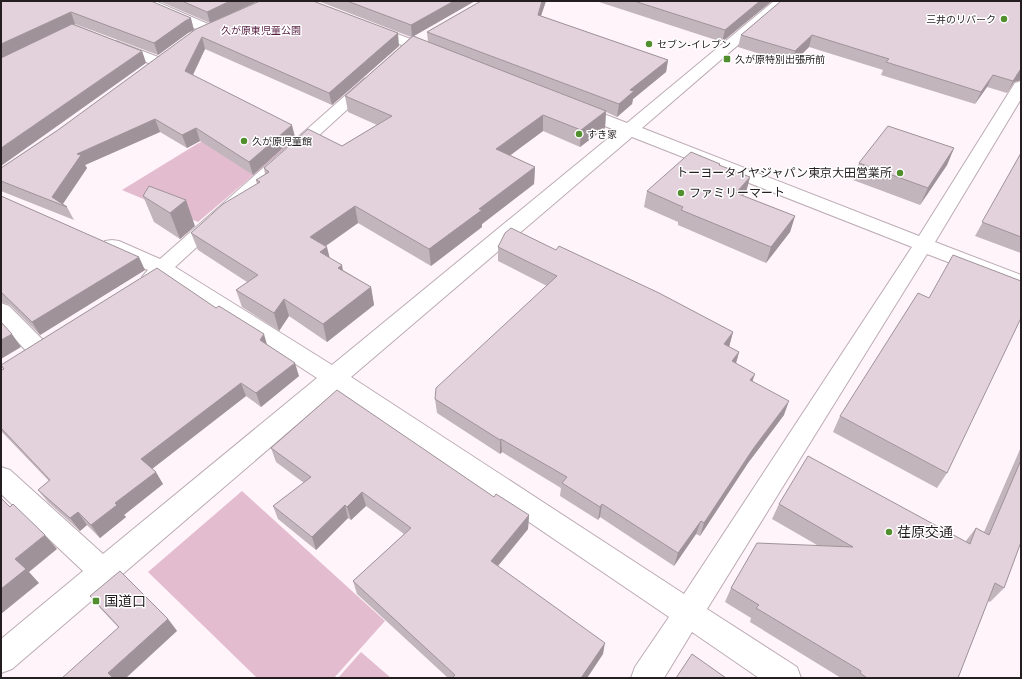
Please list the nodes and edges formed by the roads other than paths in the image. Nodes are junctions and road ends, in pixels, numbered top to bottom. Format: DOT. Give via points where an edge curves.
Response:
graph roads {
  1 [pos="144,1"];
  2 [pos="782,1"];
  3 [pos="356,22"];
  4 [pos="224,24"];
  5 [pos="210,30"];
  6 [pos="429,35"];
  7 [pos="194,37"];
  8 [pos="104,40"];
  9 [pos="413,44"];
  10 [pos="398,55"];
  11 [pos="448,58"];
  12 [pos="381,71"];
  13 [pos="148,72"];
  14 [pos="1021,86"];
  15 [pos="564,104"];
  16 [pos="629,129"];
  17 [pos="92,237"];
  18 [pos="924,245"];
  19 [pos="162,268"];
  20 [pos="1021,283"];
  21 [pos="139,286"];
  22 [pos="1,311"];
  23 [pos="39,349"];
  24 [pos="333,377"];
  25 [pos="1,478"];
  26 [pos="102,572"];
  27 [pos="688,612"];
  28 [pos="1,658"];
  29 [pos="646,678"];
  30 [pos="786,678"];
  1 -- 5 [label="street"];
  2 -- 16 [label="street"];
  3 -- 9 [label="street"];
  4 -- 5 [label="street"];
  5 -- 7 [label="street"];
  6 -- 9 [label="street"];
  8 -- 13 [label="street" via="166,59"];
  9 -- 10 [label="street"];
  9 -- 11 [label="street"];
  12 -- 19 [label="street"];
  14 -- 18 [label="street"];
  15 -- 16 [label="street"];
  16 -- 18 [label="street"];
  16 -- 24 [label="street"];
  17 -- 19 [label="street"];
  18 -- 20 [label="street"];
  18 -- 27 [label="street"];
  19 -- 21 [label="street"];
  19 -- 24 [label="street"];
  22 -- 23 [label="street"];
  24 -- 26 [label="street"];
  24 -- 27 [label="street"];
  25 -- 26 [label="street"];
  26 -- 28 [label="street"];
  27 -- 29 [label="street"];
  27 -- 30 [label="street"];
}
